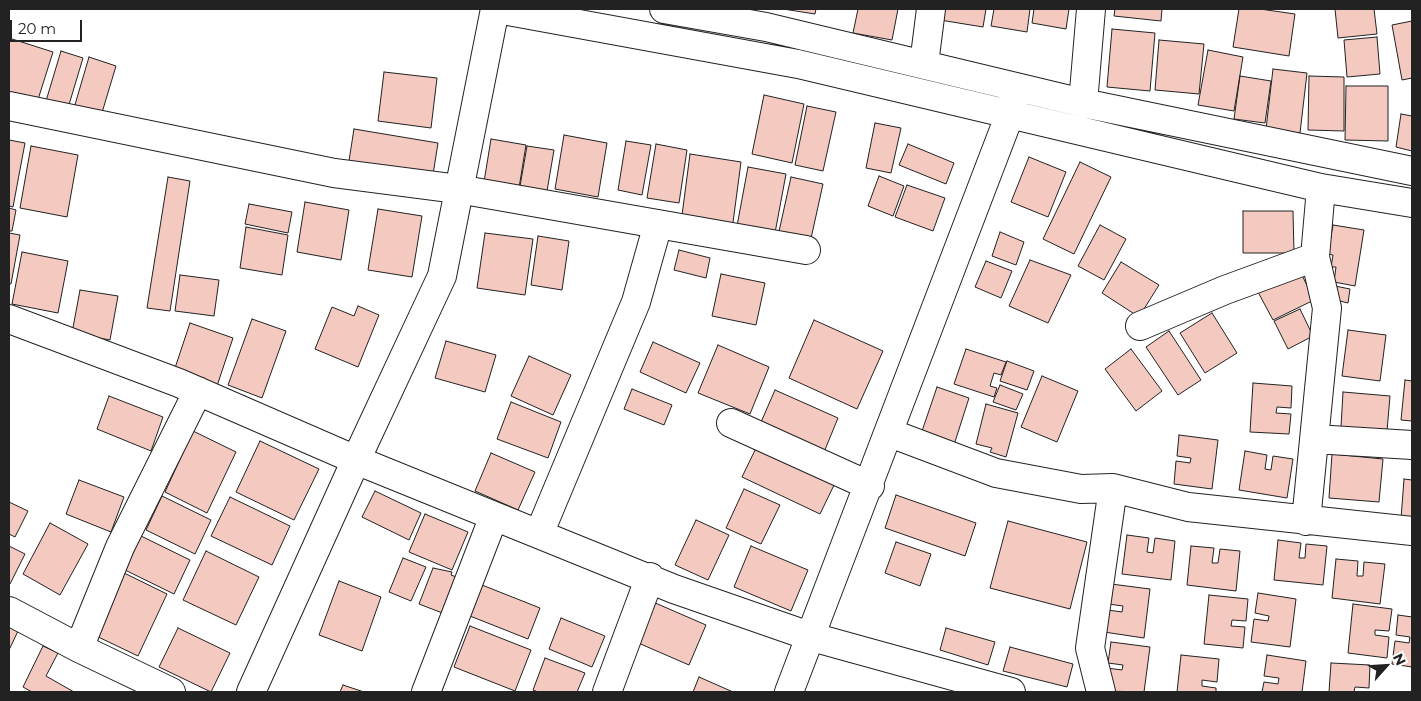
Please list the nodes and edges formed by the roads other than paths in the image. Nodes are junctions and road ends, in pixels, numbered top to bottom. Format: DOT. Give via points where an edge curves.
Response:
graph roads {
  1 [pos="496,9"];
  2 [pos="664,9"];
  3 [pos="930,9"];
  4 [pos="1091,9"];
  5 [pos="767,18"];
  6 [pos="924,64"];
  7 [pos="1016,87"];
  8 [pos="1083,103"];
  9 [pos="9,106"];
  10 [pos="1010,114"];
  11 [pos="1412,172"];
  12 [pos="1321,188"];
  13 [pos="458,190"];
  14 [pos="1412,203"];
  15 [pos="658,224"];
  16 [pos="806,250"];
  17 [pos="1315,256"];
  18 [pos="9,320"];
  19 [pos="1140,326"];
  20 [pos="198,391"];
  21 [pos="731,423"];
  22 [pos="890,433"];
  23 [pos="1314,439"];
  24 [pos="1412,445"];
  25 [pos="356,460"];
  26 [pos="870,486"];
  27 [pos="1113,488"];
  28 [pos="494,516"];
  29 [pos="1306,521"];
  30 [pos="1412,531"];
  31 [pos="539,534"];
  32 [pos="650,577"];
  33 [pos="9,611"];
  34 [pos="812,637"];
  35 [pos="78,648"];
  36 [pos="172,692"];
  37 [pos="251,692"];
  38 [pos="426,692"];
  39 [pos="607,692"];
  40 [pos="789,692"];
  41 [pos="1011,692"];
  42 [pos="1101,692"];
  1 -- 10 [label="street" via="798,64"];
  1 -- 13 [label="street"];
  2 -- 5 [label="street"];
  3 -- 6 [label="street"];
  4 -- 8 [label="street"];
  5 -- 6 [label="street"];
  6 -- 7 [label="street"];
  7 -- 8 [label="street"];
  7 -- 10 [label="street"];
  8 -- 11 [label="street"];
  9 -- 13 [label="street" via="334,173"];
  10 -- 12 [label="street"];
  10 -- 22 [label="street"];
  12 -- 14 [label="street"];
  12 -- 17 [label="street"];
  13 -- 15 [label="street"];
  13 -- 25 [label="street" via="442,276"];
  15 -- 16 [label="street"];
  15 -- 31 [label="street" via="636,302"];
  17 -- 19 [label="street"];
  17 -- 23 [label="street" via="1327,308"];
  18 -- 20 [label="street"];
  20 -- 25 [label="street"];
  20 -- 35 [label="street" via="120,547"];
  21 -- 26 [label="street"];
  22 -- 26 [label="street"];
  22 -- 27 [label="street" via="996,473 1081,490"];
  23 -- 24 [label="street"];
  23 -- 29 [label="street"];
  25 -- 28 [label="street"];
  25 -- 37 [label="street"];
  26 -- 34 [label="street"];
  27 -- 29 [label="street" via="1188,507"];
  27 -- 42 [label="street" via="1090,648"];
  28 -- 31 [label="street"];
  28 -- 38 [label="street"];
  29 -- 30 [label="street"];
  31 -- 32 [label="street"];
  32 -- 34 [label="street"];
  32 -- 39 [label="street"];
  33 -- 35 [label="street"];
  34 -- 40 [label="street"];
  34 -- 41 [label="street"];
  35 -- 36 [label="street"];
}
